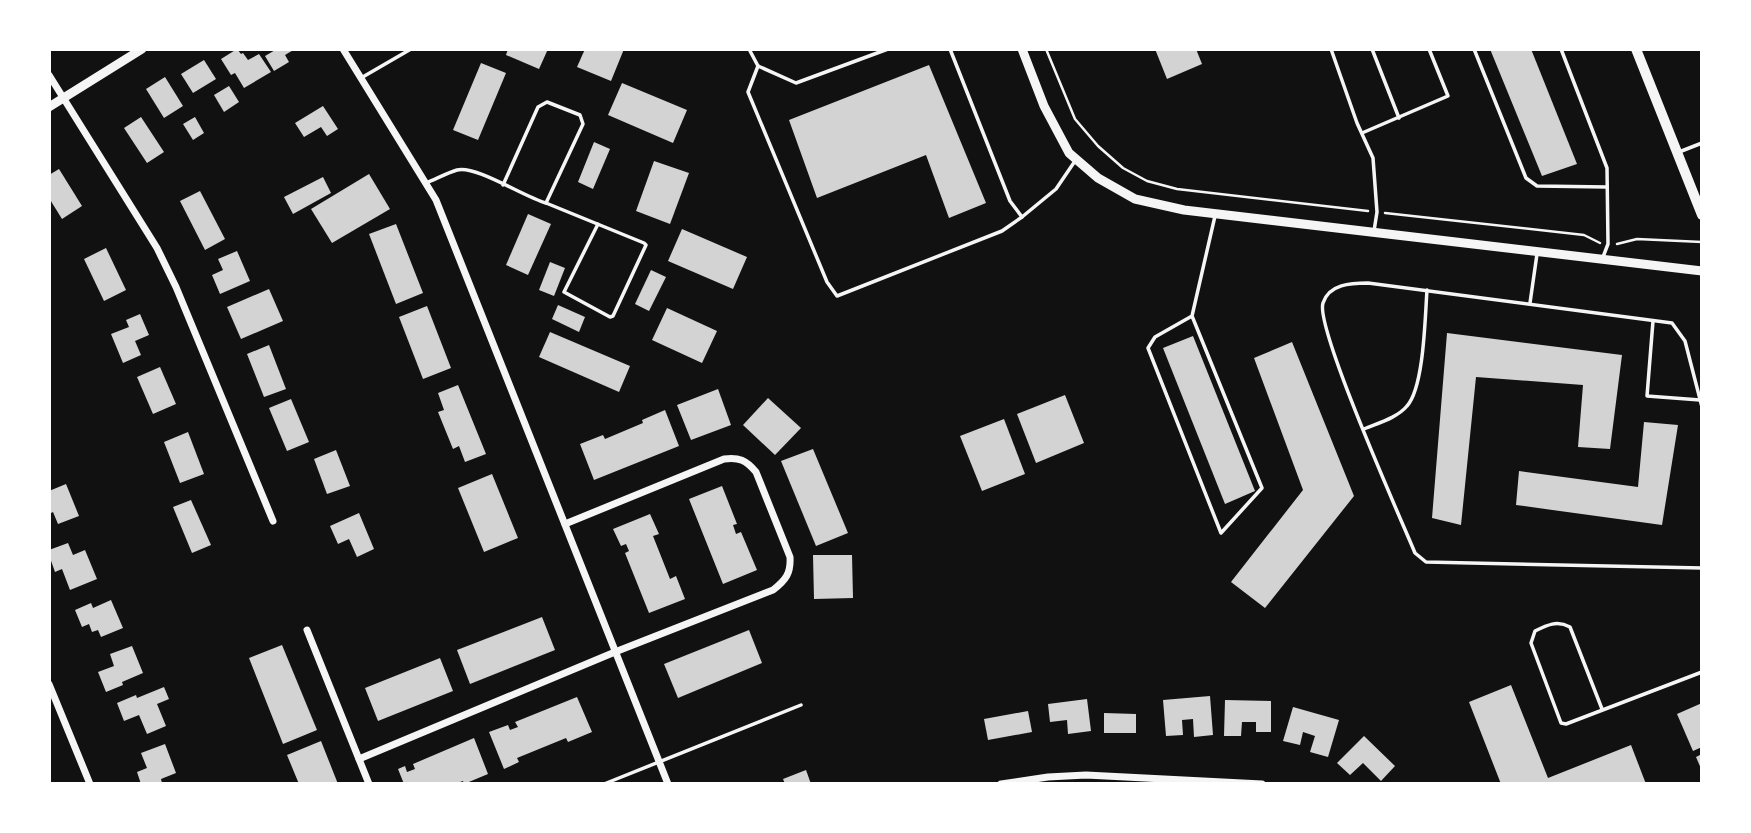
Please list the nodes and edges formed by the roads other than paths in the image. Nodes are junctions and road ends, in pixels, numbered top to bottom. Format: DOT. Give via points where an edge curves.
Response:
graph roads {
  1 [pos="142,49"];
  2 [pos="343,49"];
  3 [pos="411,49"];
  4 [pos="749,49"];
  5 [pos="888,49"];
  6 [pos="950,49"];
  7 [pos="1022,49"];
  8 [pos="1331,49"];
  9 [pos="1372,49"];
  10 [pos="1429,49"];
  11 [pos="1474,49"];
  12 [pos="1560,49"];
  13 [pos="1636,49"];
  14 [pos="758,66"];
  15 [pos="49,75"];
  16 [pos="361,78"];
  17 [pos="64,98"];
  18 [pos="49,107"];
  19 [pos="1399,118"];
  20 [pos="1362,133"];
  21 [pos="1702,143"];
  22 [pos="1678,153"];
  23 [pos="1077,159"];
  24 [pos="426,183"];
  25 [pos="503,185"];
  26 [pos="1607,187"];
  27 [pos="546,203"];
  28 [pos="1216,214"];
  29 [pos="1702,215"];
  30 [pos="1022,216"];
  31 [pos="598,224"];
  32 [pos="1374,233"];
  33 [pos="1538,252"];
  34 [pos="1603,259"];
  35 [pos="1702,271"];
  36 [pos="1427,290"];
  37 [pos="1530,303"];
  38 [pos="1192,316"];
  39 [pos="1653,321"];
  40 [pos="1700,400"];
  41 [pos="1702,407"];
  42 [pos="1364,429"];
  43 [pos="273,521"];
  44 [pos="565,524"];
  45 [pos="1702,568"];
  46 [pos="307,630"];
  47 [pos="615,652"];
  48 [pos="1702,672"];
  49 [pos="49,684"];
  50 [pos="801,705"];
  51 [pos="1602,709"];
  52 [pos="359,759"];
  53 [pos="660,762"];
  54 [pos="90,784"];
  55 [pos="369,784"];
  56 [pos="604,784"];
  57 [pos="668,784"];
  58 [pos="1001,784"];
  59 [pos="1262,784"];
  1 -- 17 [label="street"];
  2 -- 16 [label="street"];
  3 -- 16 [label="lane"];
  4 -- 14 [label="lane"];
  5 -- 14 [label="lane" via="796,83"];
  6 -- 30 [label="lane" via="1010,201"];
  7 -- 23 [label="street" via="1044,106"];
  8 -- 20 [label="lane"];
  9 -- 19 [label="lane"];
  10 -- 19 [label="lane" via="1448,96"];
  11 -- 26 [label="lane" via="1526,178 1537,186"];
  12 -- 26 [label="lane" via="1607,168"];
  13 -- 22 [label="main road"];
  14 -- 30 [label="lane" via="748,92 827,282 837,296 1002,231"];
  15 -- 17 [label="street"];
  16 -- 24 [label="street"];
  17 -- 18 [label="street"];
  17 -- 43 [label="street" via="157,247"];
  19 -- 20 [label="lane"];
  20 -- 32 [label="lane" via="1373,158"];
  21 -- 22 [label="lane"];
  22 -- 29 [label="main road"];
  23 -- 28 [label="street" via="1098,178 1135,199"];
  23 -- 30 [label="lane" via="1056,189"];
  24 -- 25 [label="lane" via="471,169"];
  24 -- 44 [label="street"];
  25 -- 27 [label="lane"];
  25 -- 27 [label="lane" via="538,107 547,102 580,115 583,124"];
  26 -- 34 [label="lane" via="1608,244"];
  27 -- 31 [label="lane"];
  28 -- 32 [label="street"];
  28 -- 38 [label="lane"];
  31 -- 31 [label="lane" via="646,245 610,317 564,292"];
  32 -- 33 [label="street"];
  33 -- 34 [label="street"];
  33 -- 37 [label="lane"];
  34 -- 35 [label="street"];
  36 -- 37 [label="lane"];
  36 -- 42 [label="lane" via="1418,386 1398,414"];
  36 -- 42 [label="lane" via="1348,282 1334,288 1323,301 1321,315 1332,352"];
  37 -- 39 [label="lane"];
  38 -- 38 [label="lane" via="1155,337 1149,348 1221,533 1262,488"];
  39 -- 40 [label="lane" via="1672,323 1685,341"];
  39 -- 40 [label="lane" via="1647,396"];
  40 -- 41 [label="lane"];
  42 -- 45 [label="lane" via="1415,553 1426,562"];
  44 -- 47 [label="street"];
  44 -- 47 [label="street" via="737,457 756,472 790,557 785,581 772,590"];
  46 -- 52 [label="street"];
  47 -- 52 [label="street"];
  47 -- 53 [label="street"];
  48 -- 51 [label="lane"];
  49 -- 54 [label="street"];
  50 -- 53 [label="lane"];
  51 -- 51 [label="lane" via="1561,723 1531,643 1535,631 1549,624 1570,627"];
  52 -- 55 [label="street"];
  53 -- 56 [label="lane"];
  53 -- 57 [label="street"];
  58 -- 59 [label="street" via="1086,775"];
}
